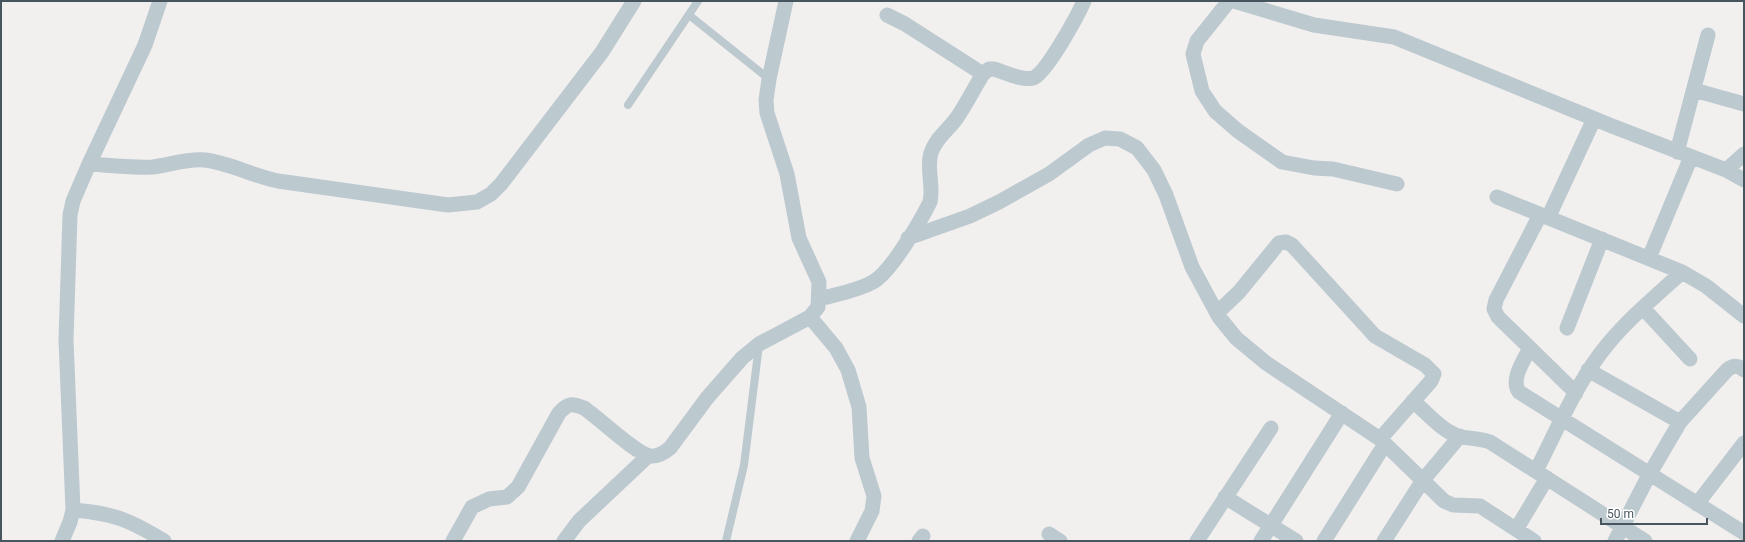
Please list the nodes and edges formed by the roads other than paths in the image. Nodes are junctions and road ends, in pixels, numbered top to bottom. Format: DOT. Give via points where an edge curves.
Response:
graph roads {
  1 [pos="160,1"];
  2 [pos="634,1"];
  3 [pos="698,1"];
  4 [pos="786,1"];
  5 [pos="1084,1"];
  6 [pos="1229,1"];
  7 [pos="1234,1"];
  8 [pos="689,15"];
  9 [pos="887,15"];
  10 [pos="1708,35"];
  11 [pos="983,74"];
  12 [pos="769,78"];
  13 [pos="1694,90"];
  14 [pos="1744,104"];
  15 [pos="628,105"];
  16 [pos="1594,119"];
  17 [pos="1744,154"];
  18 [pos="1684,155"];
  19 [pos="89,164"];
  20 [pos="1726,170"];
  21 [pos="1744,180"];
  22 [pos="1397,184"];
  23 [pos="1497,197"];
  24 [pos="1544,216"];
  25 [pos="908,238"];
  26 [pos="1602,239"];
  27 [pos="1649,258"];
  28 [pos="1682,272"];
  29 [pos="820,299"];
  30 [pos="1644,308"];
  31 [pos="1217,313"];
  32 [pos="1744,316"];
  33 [pos="810,317"];
  34 [pos="1567,328"];
  35 [pos="759,344"];
  36 [pos="1530,348"];
  37 [pos="1690,359"];
  38 [pos="1588,370"];
  39 [pos="1744,370"];
  40 [pos="1576,393"];
  41 [pos="1413,401"];
  42 [pos="1342,413"];
  43 [pos="1562,421"];
  44 [pos="1680,422"];
  45 [pos="1271,428"];
  46 [pos="1460,436"];
  47 [pos="1383,441"];
  48 [pos="1744,443"];
  49 [pos="648,456"];
  50 [pos="1542,475"];
  51 [pos="1649,475"];
  52 [pos="1423,480"];
  53 [pos="1225,497"];
  54 [pos="1697,504"];
  55 [pos="73,510"];
  56 [pos="1271,526"];
  57 [pos="1622,526"];
  58 [pos="1517,528"];
  59 [pos="1744,533"];
  60 [pos="1744,538"];
  61 [pos="62,541"];
  62 [pos="164,541"];
  63 [pos="452,541"];
  64 [pos="564,541"];
  65 [pos="726,541"];
  66 [pos="857,541"];
  67 [pos="1197,541"];
  68 [pos="1261,541"];
  69 [pos="1296,541"];
  70 [pos="1324,541"];
  71 [pos="1384,541"];
  72 [pos="1534,541"];
  73 [pos="1615,541"];
  74 [pos="1645,541"];
  75 [pos="1742,541"];
  1 -- 19 [label="street" via="145,45"];
  2 -- 19 [label="street" via="602,52 501,184 477,202 448,205 264,179 220,162 205,160 152,167"];
  3 -- 8 [label="lane"];
  4 -- 12 [label="street"];
  5 -- 11 [label="street" via="1076,20 1039,75 1026,78 994,69 989,69"];
  6 -- 22 [label="street" via="1198,41 1193,54 1202,91 1215,111 1238,132 1282,162 1333,169"];
  7 -- 16 [label="street" via="1314,26 1394,37"];
  8 -- 12 [label="lane"];
  8 -- 15 [label="lane"];
  9 -- 11 [label="street"];
  10 -- 13 [label="street"];
  11 -- 25 [label="street" via="956,120 945,130 932,151 930,202"];
  12 -- 29 [label="street" via="767,113 787,174 799,238 819,282"];
  13 -- 14 [label="street"];
  13 -- 18 [label="street"];
  16 -- 18 [label="street"];
  16 -- 24 [label="street"];
  17 -- 20 [label="street"];
  18 -- 20 [label="street"];
  18 -- 27 [label="street"];
  19 -- 55 [label="street" via="73,201 70,215 66,340"];
  20 -- 21 [label="street"];
  23 -- 24 [label="street"];
  24 -- 26 [label="street"];
  24 -- 36 [label="street" via="1496,300 1494,309 1498,317"];
  25 -- 29 [label="street" via="877,280 855,290"];
  25 -- 31 [label="street" via="970,216 999,202 1049,174 1089,145 1105,138 1120,139 1137,148 1154,170 1166,195 1192,267"];
  26 -- 27 [label="street"];
  26 -- 34 [label="street"];
  27 -- 28 [label="street"];
  28 -- 30 [label="street"];
  28 -- 32 [label="street" via="1706,286"];
  29 -- 33 [label="street" via="818,307"];
  30 -- 37 [label="street"];
  30 -- 38 [label="street" via="1615,335"];
  31 -- 41 [label="street" via="1239,292 1279,243 1292,244 1375,336 1425,365 1434,374"];
  31 -- 42 [label="street" via="1236,338 1266,363"];
  33 -- 35 [label="street"];
  33 -- 66 [label="street" via="836,348 848,370 858,407 862,458 874,496 872,511"];
  35 -- 49 [label="street" via="742,358 707,398 670,448 662,454"];
  35 -- 65 [label="lane" via="744,465"];
  36 -- 40 [label="street"];
  36 -- 43 [label="street" via="1516,378 1516,388"];
  38 -- 40 [label="street"];
  38 -- 44 [label="street"];
  39 -- 44 [label="street" via="1737,366 1727,370"];
  40 -- 43 [label="street"];
  41 -- 46 [label="street" via="1445,429"];
  41 -- 47 [label="street"];
  42 -- 47 [label="street"];
  42 -- 56 [label="street"];
  43 -- 50 [label="street"];
  43 -- 51 [label="street"];
  44 -- 51 [label="street"];
  45 -- 53 [label="street"];
  46 -- 50 [label="street" via="1476,437 1490,442"];
  46 -- 52 [label="street"];
  47 -- 52 [label="street"];
  47 -- 70 [label="street"];
  48 -- 54 [label="street"];
  49 -- 63 [label="street" via="584,408 574,404 566,405 518,487 507,496 480,502 472,507"];
  49 -- 64 [label="street" via="579,521"];
  50 -- 57 [label="street"];
  50 -- 58 [label="street"];
  51 -- 54 [label="street"];
  51 -- 57 [label="street"];
  52 -- 58 [label="street" via="1449,504 1480,506"];
  52 -- 71 [label="street"];
  53 -- 56 [label="street"];
  53 -- 67 [label="street"];
  54 -- 59 [label="street"];
  55 -- 61 [label="street"];
  55 -- 62 [label="street" via="118,516"];
  56 -- 68 [label="street"];
  56 -- 69 [label="street"];
  57 -- 73 [label="street"];
  57 -- 74 [label="street"];
  58 -- 72 [label="street"];
  60 -- 75 [label="street"];
}
